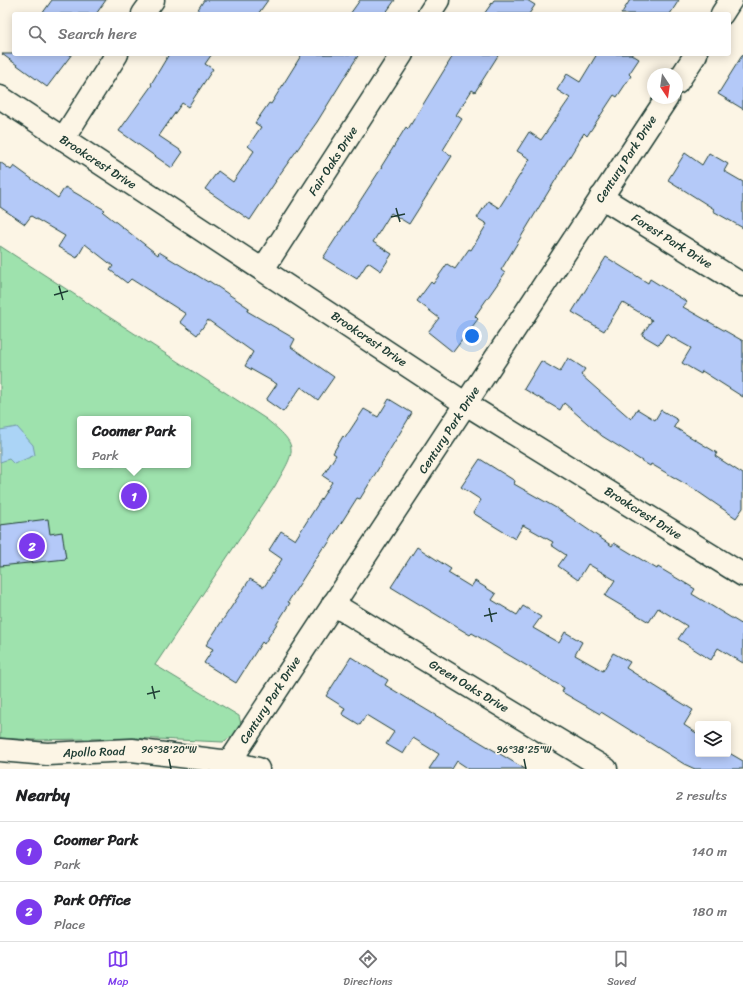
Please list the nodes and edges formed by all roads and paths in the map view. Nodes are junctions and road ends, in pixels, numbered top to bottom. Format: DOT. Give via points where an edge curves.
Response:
graph roads {
  1 [pos="153,0"];
  2 [pos="438,0"];
  3 [pos="731,0"];
  4 [pos="144,12"];
  5 [pos="430,12"];
  6 [pos="723,12"];
  7 [pos="116,56"];
  8 [pos="401,56"];
  9 [pos="695,56"];
  10 [pos="683,73"];
  11 [pos="0,97"];
  12 [pos="663,104"];
  13 [pos="63,139"];
  14 [pos="601,197"];
  15 [pos="263,269"];
  16 [pos="743,285"];
  17 [pos="466,404"];
  18 [pos="743,575"];
  19 [pos="333,604"];
  20 [pos="0,750"];
  21 [pos="227,765"];
  22 [pos="258,769"];
  23 [pos="606,769"];
  1 -- 4 [label="street"];
  2 -- 5 [label="street"];
  3 -- 6 [label="street"];
  7 -- 13 [label="street"];
  8 -- 15 [label="street, Fair Oaks Drive"];
  9 -- 10 [label="street"];
  11 -- 13 [label="street, Brookcrest Drive"];
  12 -- 14 [label="street, Century Park Drive"];
  13 -- 15 [label="street, Brookcrest Drive"];
  14 -- 16 [label="street, Forest Park Drive"];
  14 -- 17 [label="street, Century Park Drive"];
  15 -- 17 [label="street, Brookcrest Drive"];
  17 -- 18 [label="street, Brookcrest Drive"];
  17 -- 19 [label="street, Century Park Drive"];
  19 -- 21 [label="street, Century Park Drive"];
  19 -- 23 [label="street, Green Oaks Drive"];
  20 -- 21 [label="street, Apollo Road" via="47,754 132,750"];
  21 -- 22 [label="street, Apollo Road"];
}
